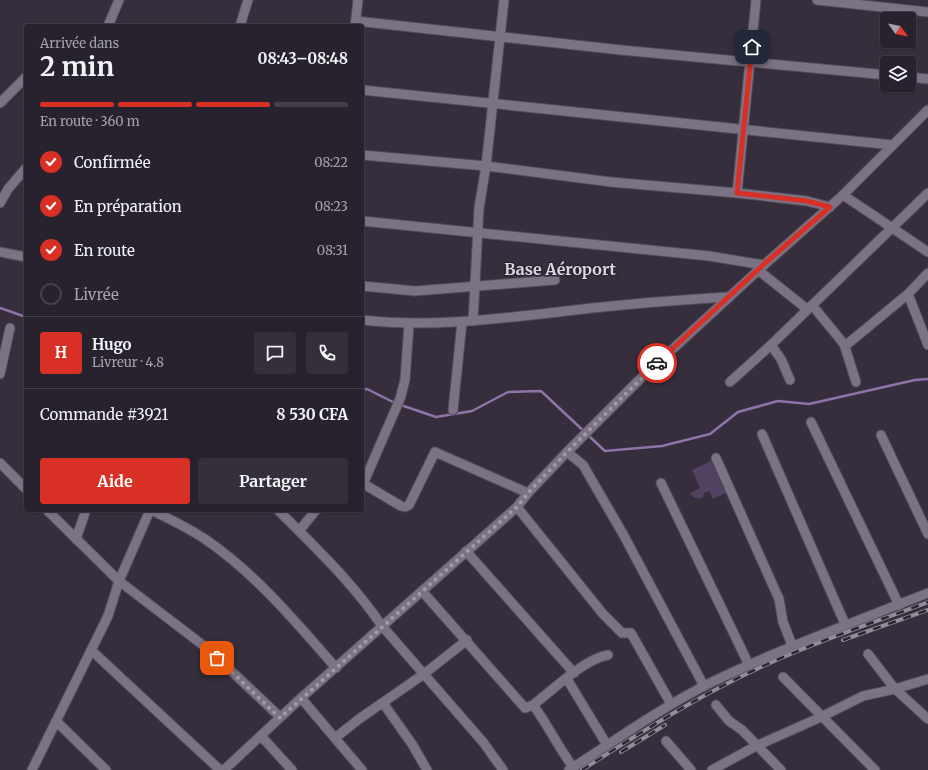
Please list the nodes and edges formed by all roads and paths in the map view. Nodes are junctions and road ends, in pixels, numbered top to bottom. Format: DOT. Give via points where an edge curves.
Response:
graph roads {
  1 [pos="119,0"];
  2 [pos="248,0"];
  3 [pos="358,0"];
  4 [pos="504,0"];
  5 [pos="756,0"];
  6 [pos="817,0"];
  7 [pos="928,12"];
  8 [pos="355,23"];
  9 [pos="109,24"];
  10 [pos="241,24"];
  11 [pos="500,37"];
  12 [pos="750,63"];
  13 [pos="880,74"];
  14 [pos="916,78"];
  15 [pos="24,79"];
  16 [pos="928,79"];
  17 [pos="364,90"];
  18 [pos="0,103"];
  19 [pos="493,103"];
  20 [pos="928,110"];
  21 [pos="744,128"];
  22 [pos="893,145"];
  23 [pos="364,155"];
  24 [pos="486,166"];
  25 [pos="24,170"];
  26 [pos="4,186"];
  27 [pos="737,193"];
  28 [pos="928,193"];
  29 [pos="843,195"];
  30 [pos="0,203"];
  31 [pos="830,207"];
  32 [pos="364,221"];
  33 [pos="892,229"];
  34 [pos="478,232"];
  35 [pos="0,252"];
  36 [pos="928,252"];
  37 [pos="24,257"];
  38 [pos="761,268"];
  39 [pos="928,273"];
  40 [pos="555,280"];
  41 [pos="364,286"];
  42 [pos="474,287"];
  43 [pos="908,294"];
  44 [pos="730,297"];
  45 [pos="809,307"];
  46 [pos="364,320"];
  47 [pos="473,321"];
  48 [pos="462,322"];
  49 [pos="409,324"];
  50 [pos="10,328"];
  51 [pos="928,342"];
  52 [pos="771,344"];
  53 [pos="845,346"];
  54 [pos="0,374"];
  55 [pos="790,380"];
  56 [pos="730,382"];
  57 [pos="856,382"];
  58 [pos="453,410"];
  59 [pos="811,422"];
  60 [pos="762,434"];
  61 [pos="881,435"];
  62 [pos="567,452"];
  63 [pos="716,458"];
  64 [pos="0,464"];
  65 [pos="364,479"];
  66 [pos="661,483"];
  67 [pos="364,484"];
  68 [pos="24,487"];
  69 [pos="528,493"];
  70 [pos="517,507"];
  71 [pos="49,512"];
  72 [pos="85,512"];
  73 [pos="150,512"];
  74 [pos="155,512"];
  75 [pos="280,512"];
  76 [pos="314,512"];
  77 [pos="299,531"];
  78 [pos="928,534"];
  79 [pos="76,539"];
  80 [pos="466,551"];
  81 [pos="120,581"];
  82 [pos="422,591"];
  83 [pos="928,593"];
  84 [pos="899,605"];
  85 [pos="845,624"];
  86 [pos="382,626"];
  87 [pos="466,640"];
  88 [pos="792,645"];
  89 [pos="91,650"];
  90 [pos="868,654"];
  91 [pos="608,655"];
  92 [pos="749,665"];
  93 [pos="336,668"];
  94 [pos="574,673"];
  95 [pos="424,674"];
  96 [pos="782,676"];
  97 [pos="566,679"];
  98 [pos="928,679"];
  99 [pos="704,686"];
  100 [pos="895,689"];
  101 [pos="301,698"];
  102 [pos="383,703"];
  103 [pos="671,704"];
  104 [pos="533,705"];
  105 [pos="716,705"];
  106 [pos="821,717"];
  107 [pos="280,718"];
  108 [pos="928,719"];
  109 [pos="56,721"];
  110 [pos="261,736"];
  111 [pos="335,738"];
  112 [pos="666,741"];
  113 [pos="607,745"];
  114 [pos="756,746"];
  115 [pos="571,769"];
  116 [pos="32,770"];
  117 [pos="106,770"];
  118 [pos="220,770"];
  119 [pos="224,770"];
  120 [pos="292,770"];
  121 [pos="362,770"];
  122 [pos="427,770"];
  123 [pos="503,770"];
  124 [pos="691,770"];
  125 [pos="712,770"];
  126 [pos="781,770"];
  127 [pos="875,770"];
  1 -- 9 [label="street"];
  2 -- 10 [label="street"];
  3 -- 8 [label="street"];
  4 -- 11 [label="street"];
  5 -- 12 [label="street"];
  6 -- 7 [label="street"];
  8 -- 11 [label="street"];
  11 -- 12 [label="street"];
  11 -- 19 [label="street"];
  12 -- 13 [label="street"];
  12 -- 21 [label="street"];
  14 -- 16 [label="street"];
  15 -- 18 [label="street"];
  17 -- 19 [label="street"];
  19 -- 21 [label="street"];
  19 -- 24 [label="street"];
  20 -- 22 [label="street"];
  21 -- 22 [label="street"];
  21 -- 27 [label="street"];
  22 -- 29 [label="street"];
  23 -- 24 [label="street"];
  24 -- 27 [label="street" via="556,176"];
  24 -- 34 [label="street"];
  25 -- 26 [label="street"];
  26 -- 30 [label="street"];
  27 -- 31 [label="street" via="807,201"];
  28 -- 33 [label="street"];
  29 -- 31 [label="street"];
  29 -- 33 [label="street"];
  31 -- 38 [label="street"];
  32 -- 34 [label="street"];
  33 -- 36 [label="street"];
  33 -- 45 [label="street"];
  34 -- 38 [label="street" via="709,256"];
  34 -- 42 [label="street"];
  35 -- 37 [label="street"];
  38 -- 44 [label="street"];
  38 -- 45 [label="street"];
  39 -- 43 [label="street"];
  40 -- 42 [label="street"];
  41 -- 42 [label="street" via="415,291"];
  42 -- 47 [label="street"];
  43 -- 51 [label="street"];
  43 -- 53 [label="street"];
  44 -- 47 [label="street" via="671,300"];
  44 -- 62 [label="street" via="655,365"];
  45 -- 52 [label="street"];
  45 -- 53 [label="street"];
  46 -- 49 [label="street"];
  47 -- 48 [label="street"];
  48 -- 49 [label="street"];
  48 -- 58 [label="street"];
  49 -- 65 [label="street" via="405,380 400,399"];
  50 -- 54 [label="street"];
  52 -- 55 [label="street" via="781,358"];
  52 -- 56 [label="street"];
  53 -- 57 [label="street"];
  59 -- 84 [label="street"];
  60 -- 85 [label="street"];
  61 -- 78 [label="street"];
  62 -- 69 [label="street"];
  62 -- 99 [label="street" via="583,465"];
  63 -- 88 [label="street" via="779,599 783,622"];
  64 -- 68 [label="street"];
  66 -- 92 [label="street"];
  67 -- 69 [label="street" via="405,507 409,504 435,452"];
  69 -- 70 [label="street"];
  70 -- 80 [label="street"];
  70 -- 103 [label="street" via="603,614 622,633 631,633"];
  71 -- 79 [label="street"];
  72 -- 79 [label="street"];
  73 -- 81 [label="street"];
  74 -- 93 [label="street" via="206,540 234,562 288,612"];
  75 -- 77 [label="street"];
  76 -- 77 [label="street"];
  77 -- 86 [label="street" via="346,579"];
  79 -- 81 [label="street"];
  80 -- 82 [label="street"];
  80 -- 94 [label="street"];
  81 -- 89 [label="street" via="108,616"];
  81 -- 107 [label="street" via="208,649"];
  82 -- 86 [label="street"];
  82 -- 87 [label="street"];
  83 -- 84 [label="street"];
  84 -- 85 [label="street"];
  85 -- 88 [label="street"];
  86 -- 93 [label="street"];
  86 -- 95 [label="street"];
  87 -- 95 [label="street"];
  87 -- 104 [label="street" via="523,708"];
  88 -- 92 [label="street"];
  89 -- 109 [label="street"];
  89 -- 118 [label="street"];
  90 -- 100 [label="street"];
  91 -- 94 [label="street" via="594,658"];
  92 -- 99 [label="street"];
  93 -- 101 [label="street"];
  94 -- 97 [label="street"];
  95 -- 102 [label="street"];
  95 -- 123 [label="street" via="483,742"];
  96 -- 106 [label="street"];
  97 -- 104 [label="street"];
  97 -- 113 [label="street"];
  98 -- 100 [label="street"];
  99 -- 103 [label="street"];
  100 -- 106 [label="street" via="863,696"];
  100 -- 108 [label="street"];
  101 -- 107 [label="street"];
  101 -- 111 [label="street"];
  102 -- 111 [label="street"];
  102 -- 122 [label="street"];
  103 -- 113 [label="street"];
  104 -- 115 [label="street" via="549,728"];
  105 -- 114 [label="street"];
  106 -- 114 [label="street"];
  106 -- 127 [label="street"];
  107 -- 110 [label="street"];
  109 -- 116 [label="street"];
  109 -- 117 [label="street"];
  110 -- 119 [label="street"];
  110 -- 120 [label="street"];
  111 -- 121 [label="street"];
  112 -- 124 [label="street"];
  113 -- 115 [label="street"];
  114 -- 125 [label="street"];
  114 -- 126 [label="street"];
}
